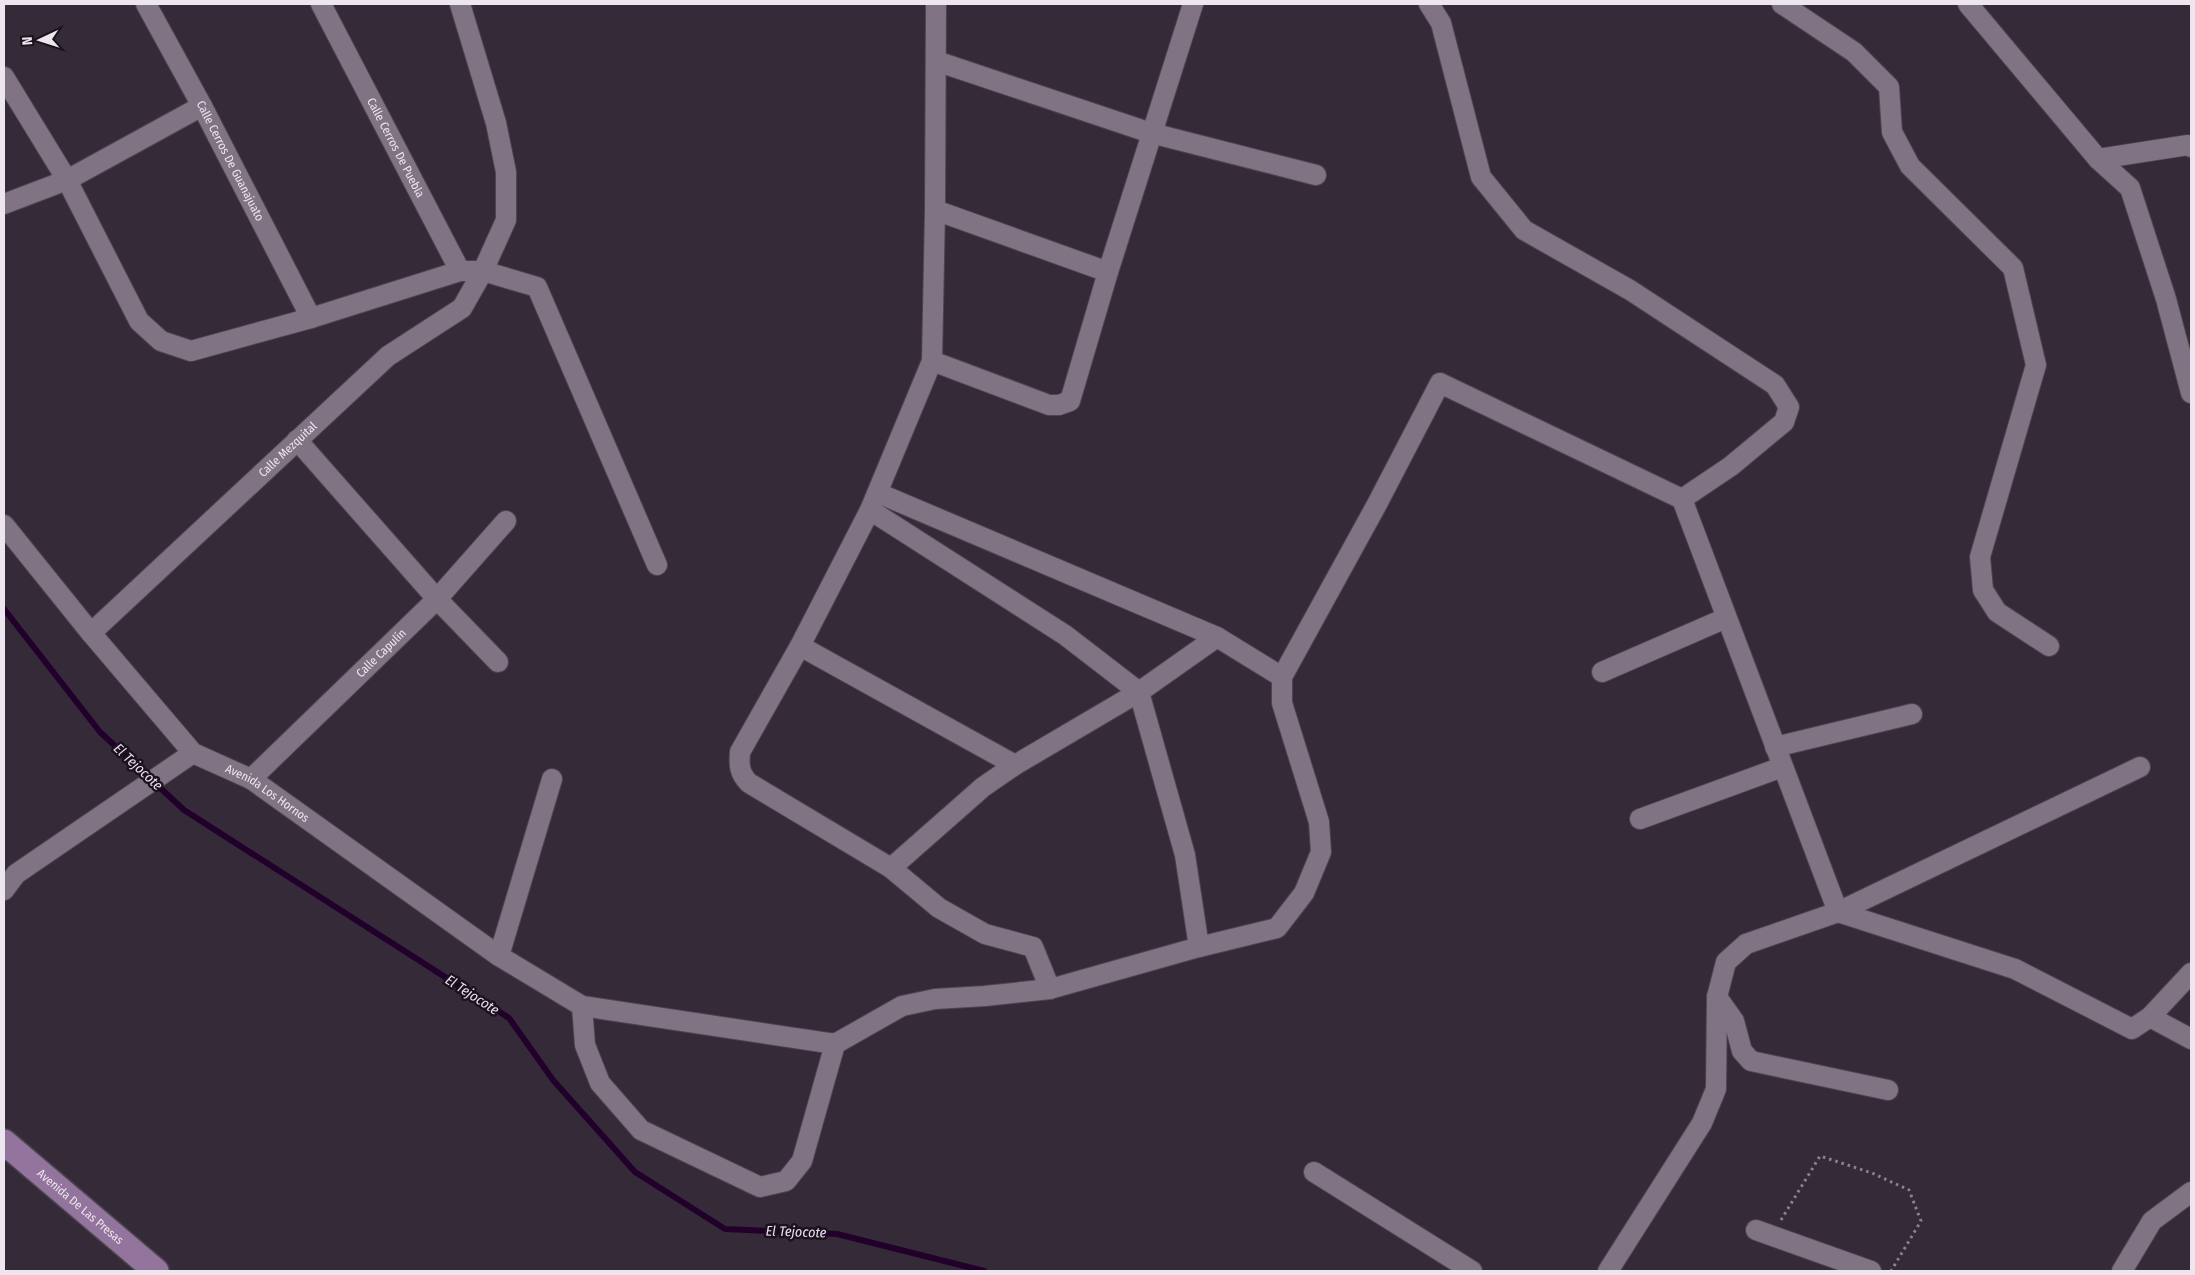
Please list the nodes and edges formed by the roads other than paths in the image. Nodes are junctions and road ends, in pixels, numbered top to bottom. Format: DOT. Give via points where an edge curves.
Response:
graph roads {
  1 [pos="146,4"];
  2 [pos="321,4"];
  3 [pos="460,4"];
  4 [pos="936,4"];
  5 [pos="1193,4"];
  6 [pos="1429,4"];
  7 [pos="1782,4"];
  8 [pos="1968,4"];
  9 [pos="936,61"];
  10 [pos="4,77"];
  11 [pos="202,106"];
  12 [pos="1151,133"];
  13 [pos="2191,147"];
  14 [pos="2098,159"];
  15 [pos="1316,175"];
  16 [pos="67,180"];
  17 [pos="4,204"];
  18 [pos="936,210"];
  19 [pos="460,271"];
  20 [pos="483,271"];
  21 [pos="1108,272"];
  22 [pos="311,318"];
  23 [pos="932,361"];
  24 [pos="2191,393"];
  25 [pos="297,440"];
  26 [pos="1682,499"];
  27 [pos="874,501"];
  28 [pos="506,521"];
  29 [pos="4,525"];
  30 [pos="658,565"];
  31 [pos="437,599"];
  32 [pos="1726,618"];
  33 [pos="91,634"];
  34 [pos="1217,638"];
  35 [pos="800,646"];
  36 [pos="2049,646"];
  37 [pos="498,662"];
  38 [pos="1602,672"];
  39 [pos="1282,677"];
  40 [pos="1139,692"];
  41 [pos="1912,714"];
  42 [pos="1775,747"];
  43 [pos="193,753"];
  44 [pos="1014,765"];
  45 [pos="1782,767"];
  46 [pos="2140,767"];
  47 [pos="552,779"];
  48 [pos="250,780"];
  49 [pos="1640,819"];
  50 [pos="891,868"];
  51 [pos="4,890"];
  52 [pos="1838,912"];
  53 [pos="1199,947"];
  54 [pos="499,956"];
  55 [pos="2191,973"];
  56 [pos="1050,989"];
  57 [pos="1717,997"];
  58 [pos="582,1006"];
  59 [pos="2150,1018"];
  60 [pos="2191,1039"];
  61 [pos="836,1044"];
  62 [pos="1888,1090"];
  63 [pos="4,1142"];
  64 [pos="1314,1172"];
  65 [pos="2186,1199"];
  66 [pos="1764,1232"];
  67 [pos="150,1269"];
  68 [pos="1472,1271"];
  69 [pos="1608,1271"];
  70 [pos="1871,1271"];
  71 [pos="2122,1271"];
  1 -- 11 [label="street, Calle Cerros De Guanajuato"];
  2 -- 19 [label="street, Calle Cerros De Puebla"];
  3 -- 20 [label="street, Calle Mezquital" via="496,123 506,172 506,220"];
  4 -- 9 [label="street"];
  5 -- 12 [label="street"];
  6 -- 26 [label="street" via="1441,23 1480,177 1524,230 1630,290 1775,385 1789,407 1784,422 1732,466"];
  7 -- 36 [label="street" via="1854,52 1889,87 1892,132 1910,166 2014,268 2036,365 1980,557 1983,590 1997,612"];
  8 -- 14 [label="street"];
  9 -- 12 [label="street"];
  9 -- 18 [label="street"];
  10 -- 16 [label="street"];
  11 -- 16 [label="street"];
  11 -- 22 [label="street, Calle Cerros De Guanajuato"];
  12 -- 15 [label="street"];
  12 -- 21 [label="street"];
  13 -- 14 [label="street"];
  14 -- 24 [label="street" via="2130,188 2166,299"];
  16 -- 17 [label="street"];
  16 -- 22 [label="street" via="139,321 161,341 191,351"];
  18 -- 21 [label="street"];
  18 -- 23 [label="street"];
  19 -- 20 [label="street"];
  19 -- 22 [label="street"];
  20 -- 25 [label="street, Calle Mezquital" via="462,308 388,356"];
  20 -- 30 [label="street" via="537,287"];
  21 -- 23 [label="street" via="1070,401 1060,405 1049,404"];
  23 -- 27 [label="street"];
  25 -- 31 [label="street"];
  25 -- 33 [label="street, Calle Mezquital"];
  26 -- 32 [label="street"];
  26 -- 39 [label="street" via="1440,383"];
  27 -- 34 [label="street"];
  27 -- 35 [label="street"];
  27 -- 40 [label="street" via="1065,635"];
  28 -- 31 [label="street, Calle Capulín"];
  29 -- 33 [label="street, Avenida Los Hornos"];
  31 -- 37 [label="street"];
  31 -- 48 [label="street, Calle Capulín"];
  32 -- 38 [label="street"];
  32 -- 42 [label="street"];
  33 -- 43 [label="street, Avenida Los Hornos"];
  34 -- 39 [label="street"];
  34 -- 40 [label="street"];
  35 -- 44 [label="street"];
  35 -- 50 [label="street" via="740,752 742,776"];
  39 -- 53 [label="street" via="1282,702 1319,822 1321,852 1304,893 1278,928"];
  40 -- 44 [label="street"];
  40 -- 53 [label="street" via="1184,855"];
  41 -- 42 [label="street"];
  42 -- 45 [label="street"];
  43 -- 48 [label="street, Avenida Los Hornos"];
  43 -- 51 [label="street" via="16,874"];
  44 -- 50 [label="street" via="983,787"];
  45 -- 49 [label="street"];
  45 -- 52 [label="street"];
  46 -- 52 [label="street"];
  47 -- 54 [label="street"];
  48 -- 54 [label="street, Avenida Los Hornos"];
  50 -- 56 [label="street" via="939,908 985,934 1033,947"];
  52 -- 57 [label="street" via="1746,944 1726,962"];
  52 -- 59 [label="street" via="2014,969 2132,1029"];
  53 -- 56 [label="street"];
  54 -- 58 [label="street, Avenida Los Hornos"];
  55 -- 59 [label="street"];
  56 -- 61 [label="street" via="935,999 902,1006"];
  57 -- 62 [label="street" via="1734,1021 1742,1051 1751,1061"];
  57 -- 69 [label="street" via="1716,1089 1702,1123"];
  58 -- 61 [label="street"];
  58 -- 61 [label="street" via="585,1045 600,1083 641,1130 760,1187 786,1181 802,1161"];
  59 -- 60 [label="street"];
  63 -- 67 [label="main road, Avenida De Las Presas"];
  64 -- 68 [label="street"];
  65 -- 71 [label="street" via="2152,1221"];
  66 -- 70 [label="street"];
}
